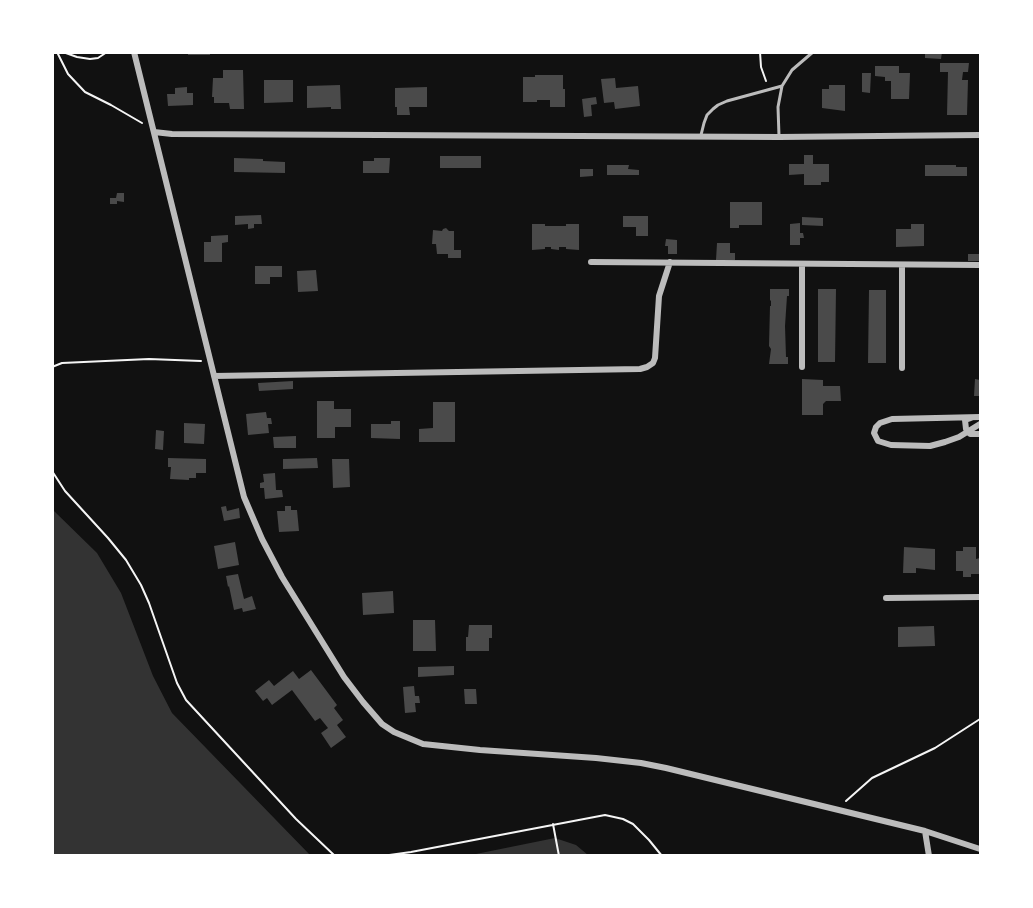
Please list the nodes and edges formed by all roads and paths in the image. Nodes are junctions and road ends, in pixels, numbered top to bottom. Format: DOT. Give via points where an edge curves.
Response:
graph roads {
  1 [pos="57,52"];
  2 [pos="63,52"];
  3 [pos="107,52"];
  4 [pos="134,52"];
  5 [pos="760,52"];
  6 [pos="813,52"];
  7 [pos="782,86"];
  8 [pos="769,89"];
  9 [pos="154,132"];
  10 [pos="981,135"];
  11 [pos="701,136"];
  12 [pos="779,137"];
  13 [pos="591,262"];
  14 [pos="670,262"];
  15 [pos="802,264"];
  16 [pos="902,265"];
  17 [pos="981,265"];
  18 [pos="210,361"];
  19 [pos="52,367"];
  20 [pos="802,367"];
  21 [pos="902,368"];
  22 [pos="214,376"];
  23 [pos="971,417"];
  24 [pos="981,417"];
  25 [pos="981,424"];
  26 [pos="968,432"];
  27 [pos="981,434"];
  28 [pos="52,471"];
  29 [pos="981,597"];
  30 [pos="886,598"];
  31 [pos="981,719"];
  32 [pos="837,810"];
  33 [pos="553,824"];
  34 [pos="925,831"];
  35 [pos="981,849"];
  36 [pos="334,855"];
  37 [pos="382,855"];
  38 [pos="559,855"];
  39 [pos="662,855"];
  40 [pos="929,855"];
  1 -- 9 [label="path" via="68,74 85,92 136,118"];
  2 -- 3 [label="path" via="90,59"];
  4 -- 9 [label="street"];
  5 -- 8 [label="path"];
  6 -- 7 [label="lane" via="792,70"];
  7 -- 8 [label="lane"];
  7 -- 12 [label="lane"];
  8 -- 11 [label="lane" via="713,109"];
  9 -- 11 [label="street"];
  9 -- 18 [label="street"];
  10 -- 12 [label="street"];
  11 -- 12 [label="street"];
  13 -- 14 [label="street"];
  14 -- 15 [label="street"];
  14 -- 22 [label="street" via="658,296 655,358 640,369"];
  15 -- 16 [label="street"];
  15 -- 20 [label="street"];
  16 -- 17 [label="street"];
  16 -- 21 [label="street"];
  18 -- 19 [label="path" via="149,359 62,363"];
  18 -- 22 [label="street"];
  22 -- 32 [label="street" via="244,497 262,539 344,677 382,724 423,744 641,763"];
  23 -- 24 [label="street"];
  23 -- 26 [label="street" via="965,422"];
  23 -- 26 [label="street" via="892,419 882,421 874,433 878,441 886,444 917,447 945,442"];
  25 -- 26 [label="street"];
  26 -- 27 [label="street"];
  28 -- 36 [label="path" via="137,578 186,699"];
  29 -- 30 [label="street"];
  31 -- 32 [label="path" via="935,748 872,778"];
  32 -- 34 [label="street"];
  33 -- 37 [label="path"];
  33 -- 38 [label="path"];
  33 -- 39 [label="path" via="613,816 633,824"];
  34 -- 35 [label="street"];
  34 -- 40 [label="street"];
}
